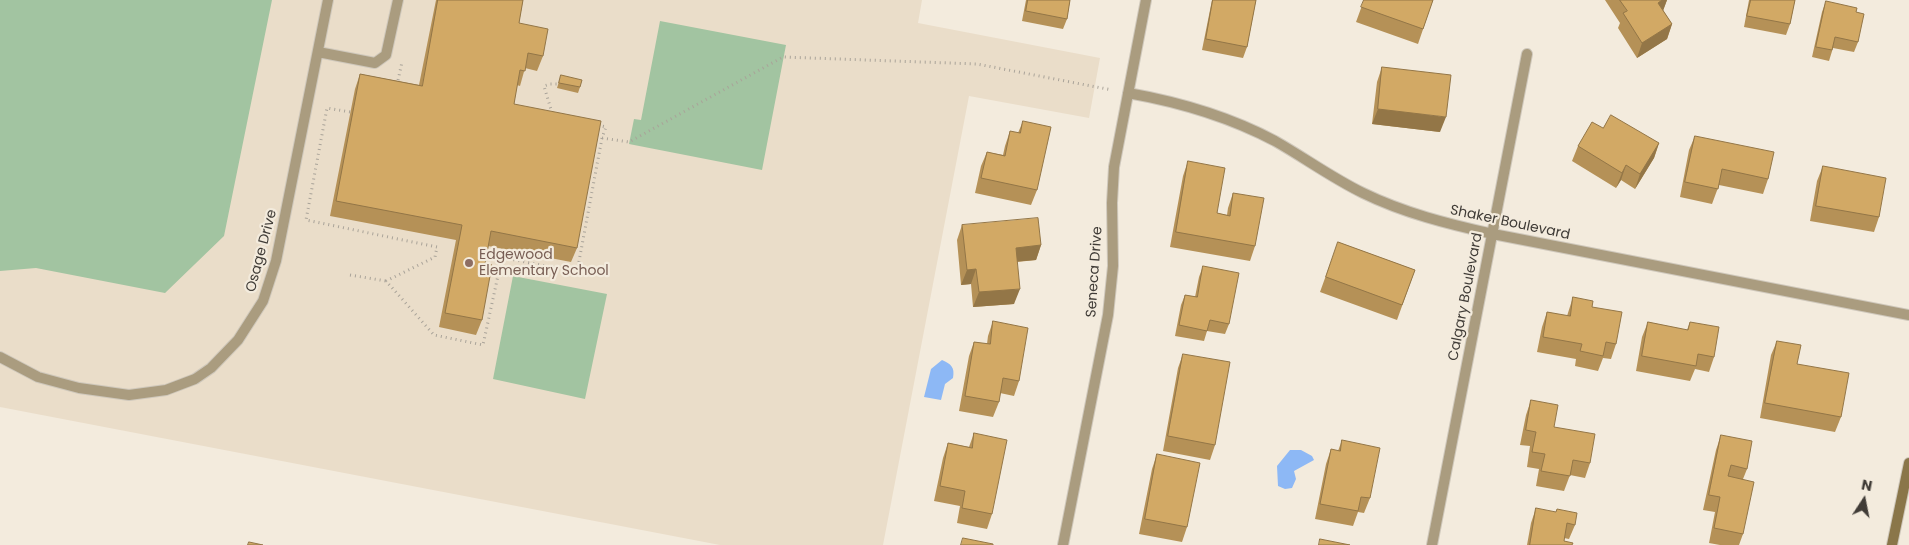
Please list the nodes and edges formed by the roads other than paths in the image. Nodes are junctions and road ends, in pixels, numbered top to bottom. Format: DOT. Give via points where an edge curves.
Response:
graph roads {
  1 [pos="328,0"];
  2 [pos="398,0"];
  3 [pos="1146,0"];
  4 [pos="318,52"];
  5 [pos="1527,54"];
  6 [pos="1128,93"];
  7 [pos="1492,234"];
  8 [pos="1909,315"];
  9 [pos="0,356"];
  10 [pos="1909,463"];
  11 [pos="1063,545"];
  12 [pos="1432,545"];
  13 [pos="1892,545"];
  1 -- 4 [label="street, Osage Drive"];
  2 -- 4 [label="street" via="386,55 375,63"];
  3 -- 6 [label="street, Seneca Drive"];
  4 -- 9 [label="street, Osage Drive" via="282,237 263,301 238,340 221,359 195,379 166,390 129,395 79,388 38,377"];
  5 -- 7 [label="street, Calgary Boulevard"];
  6 -- 7 [label="street, Shaker Boulevard" via="1222,117 1274,141 1330,176 1372,197 1428,219"];
  6 -- 11 [label="street, Seneca Drive" via="1114,167 1108,315"];
  7 -- 8 [label="street, Shaker Boulevard"];
  7 -- 12 [label="street, Calgary Boulevard"];
  10 -- 13 [label="street"];
}
